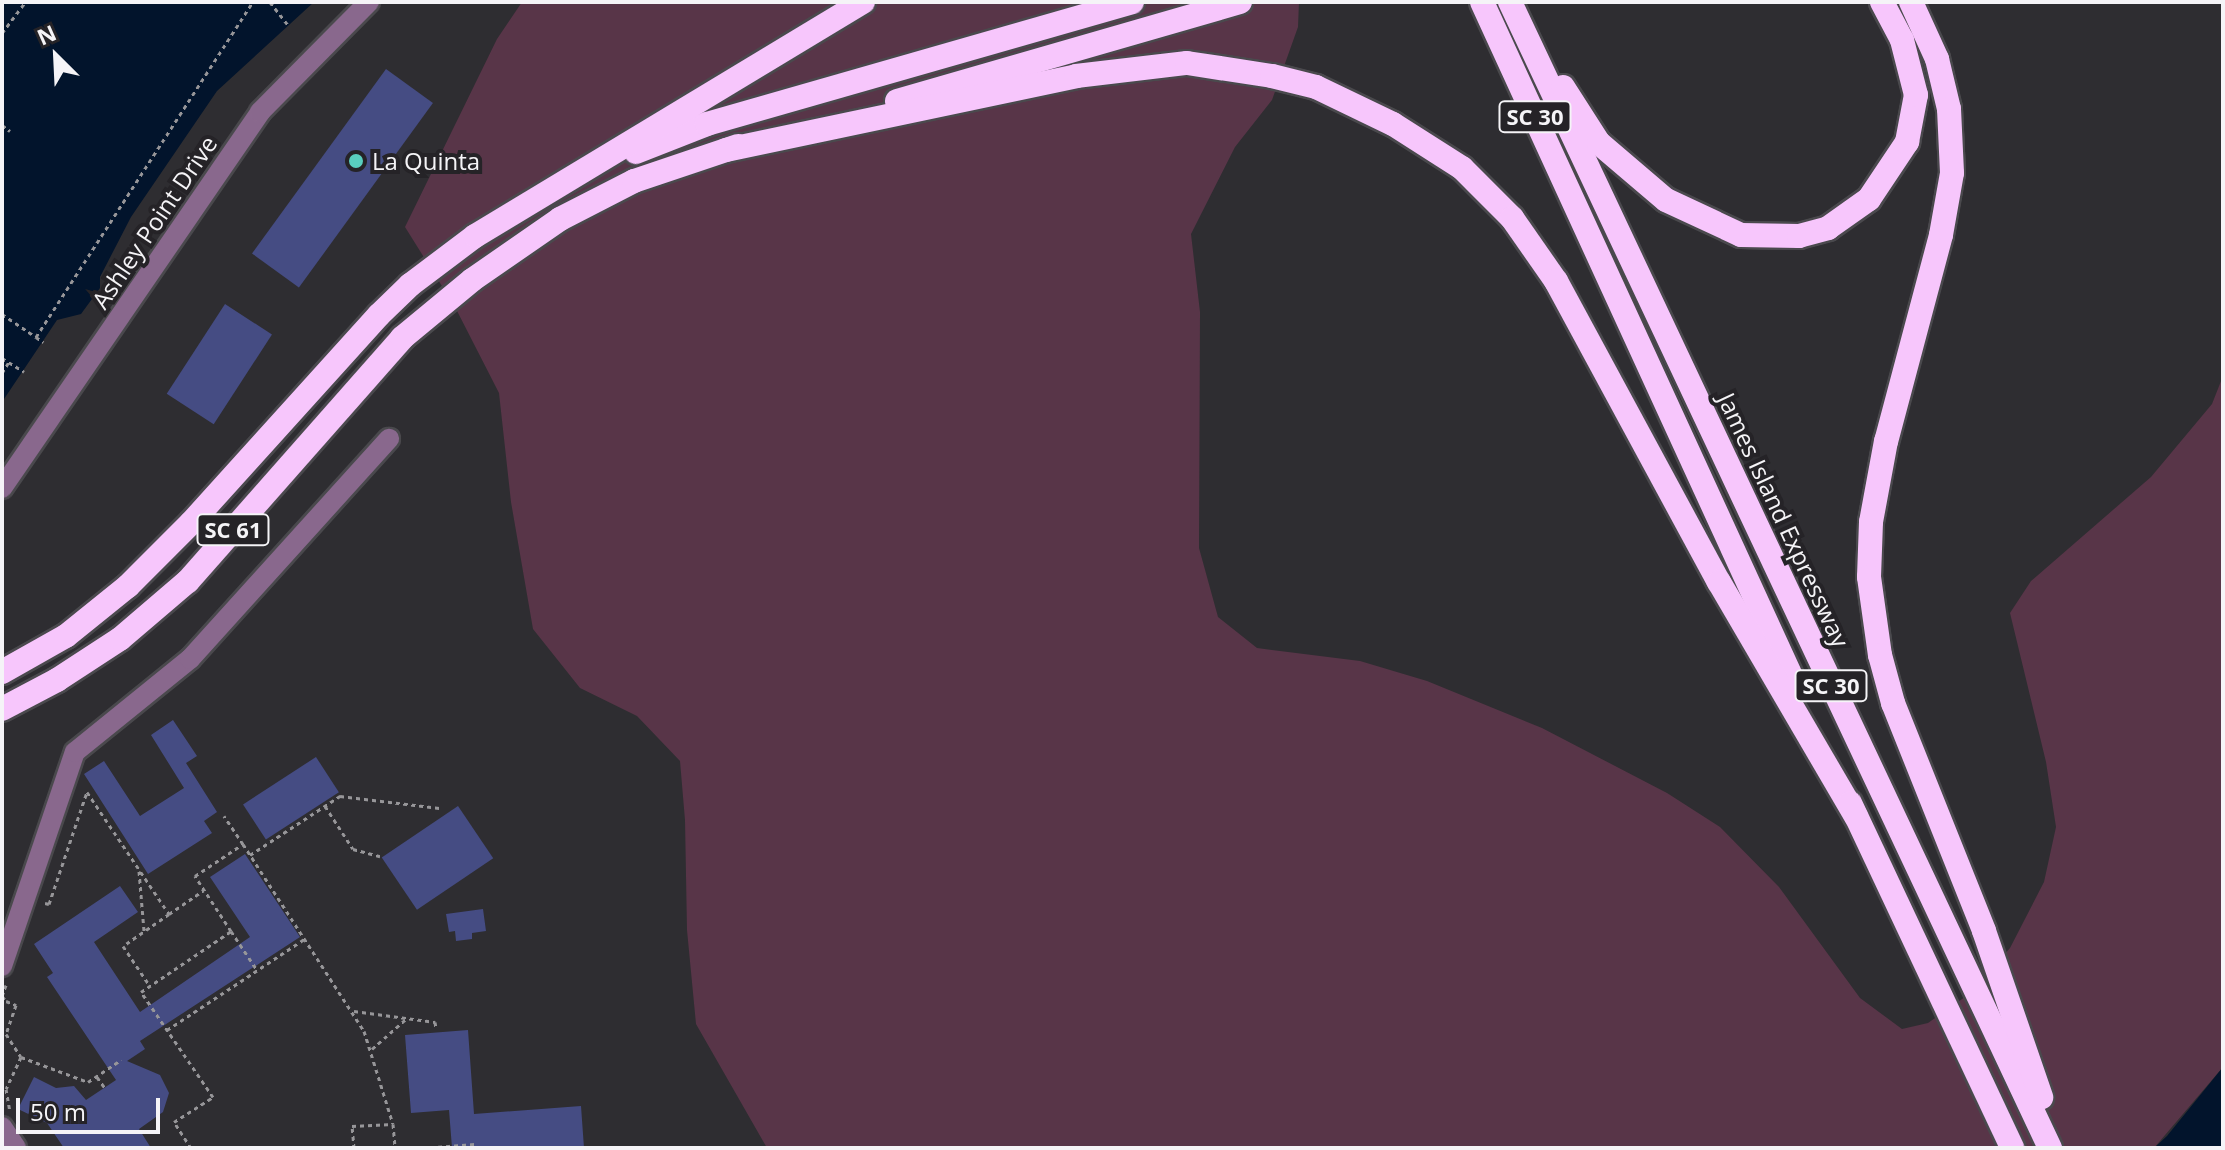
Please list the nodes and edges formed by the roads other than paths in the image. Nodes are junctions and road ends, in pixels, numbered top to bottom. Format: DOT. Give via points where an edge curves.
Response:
graph roads {
  1 [pos="369,2"];
  2 [pos="863,2"];
  3 [pos="1132,2"];
  4 [pos="1240,2"];
  5 [pos="1482,2"];
  6 [pos="1510,2"];
  7 [pos="1882,2"];
  8 [pos="1911,2"];
  9 [pos="726,150"];
  10 [pos="532,201"];
  11 [pos="389,439"];
  12 [pos="2,488"];
  13 [pos="2,672"];
  14 [pos="5,712"];
  15 [pos="1856,816"];
  16 [pos="4,966"];
  17 [pos="6,1121"];
  18 [pos="16,1148"];
  19 [pos="2012,1148"];
  20 [pos="2050,1148"];
  21 [pos="2058,1148"];
  1 -- 12 [label="street, Ashley Point Drive" via="260,112"];
  2 -- 10 [label="highway"];
  3 -- 10 [label="highway" via="707,124"];
  4 -- 9 [label="highway"];
  5 -- 15 [label="highway, SC 30"];
  6 -- 7 [label="highway" via="1599,143 1639,180 1715,225 1771,238 1828,228 1852,214 1884,180 1907,142 1916,95 1902,40"];
  6 -- 20 [label="highway, James Island Expressway / SC 30"];
  8 -- 21 [label="highway" via="1937,59 1949,109 1952,173 1941,235 1883,454 1871,522 1871,593 1893,703 1984,931"];
  9 -- 14 [label="highway, SC 61" via="634,181 560,219 431,312 402,338 188,581 120,639"];
  9 -- 15 [label="highway" via="1076,76 1187,63 1316,87 1393,124 1462,168 1512,218 1556,281 1719,582"];
  10 -- 13 [label="highway, SC 61" via="410,285 128,586 66,636"];
  11 -- 16 [label="street" via="190,659 75,752"];
  15 -- 19 [label="highway, SC 30"];
  17 -- 18 [label="street"];
}
